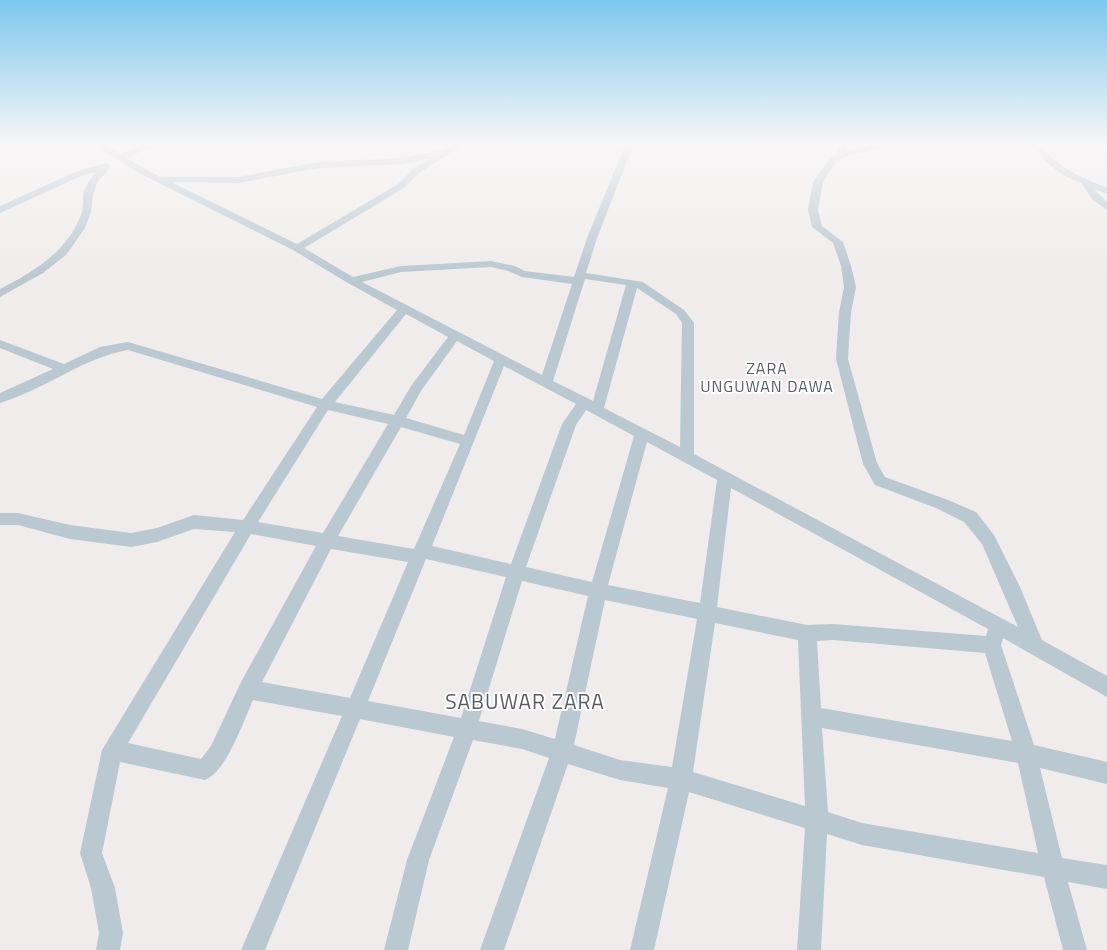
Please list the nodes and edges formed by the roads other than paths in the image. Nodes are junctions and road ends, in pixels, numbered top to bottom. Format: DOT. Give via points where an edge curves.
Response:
graph roads {
  1 [pos="49,187"];
  2 [pos="91,187"];
  3 [pos="176,187"];
  4 [pos="399,187"];
  5 [pos="612,187"];
  6 [pos="817,187"];
  7 [pos="1088,187"];
  8 [pos="1107,207"];
  9 [pos="0,210"];
  10 [pos="297,248"];
  11 [pos="579,278"];
  12 [pos="352,281"];
  13 [pos="633,282"];
  14 [pos="0,294"];
  15 [pos="404,309"];
  16 [pos="455,336"];
  17 [pos="0,344"];
  18 [pos="501,360"];
  19 [pos="63,369"];
  20 [pos="546,383"];
  21 [pos="0,398"];
  22 [pos="325,406"];
  23 [pos="591,407"];
  24 [pos="397,421"];
  25 [pos="642,434"];
  26 [pos="468,441"];
  27 [pos="687,457"];
  28 [pos="725,478"];
  29 [pos="0,519"];
  30 [pos="247,527"];
  31 [pos="327,541"];
  32 [pos="420,554"];
  33 [pos="516,572"];
  34 [pos="598,591"];
  35 [pos="707,614"];
  36 [pos="998,625"];
  37 [pos="807,633"];
  38 [pos="992,646"];
  39 [pos="1036,648"];
  40 [pos="1107,687"];
  41 [pos="248,689"];
  42 [pos="355,708"];
  43 [pos="811,716"];
  44 [pos="467,729"];
  45 [pos="112,750"];
  46 [pos="562,752"];
  47 [pos="1026,754"];
  48 [pos="1107,773"];
  49 [pos="682,779"];
  50 [pos="817,820"];
  51 [pos="1053,868"];
  52 [pos="1107,877"];
  53 [pos="108,950"];
  54 [pos="253,950"];
  55 [pos="396,950"];
  56 [pos="492,950"];
  57 [pos="642,950"];
  58 [pos="809,950"];
  59 [pos="1075,950"];
  1 -- 9 [label="street"];
  2 -- 14 [label="street" via="85,216 58,258"];
  3 -- 10 [label="street"];
  4 -- 10 [label="street"];
  5 -- 11 [label="street"];
  6 -- 39 [label="street" via="813,210 817,227 838,242 846,266 850,287 842,359 870,464 880,481 970,517 988,540"];
  7 -- 8 [label="street"];
  10 -- 12 [label="street"];
  11 -- 12 [label="street" via="522,274 491,264 426,266"];
  11 -- 13 [label="street"];
  11 -- 20 [label="street"];
  12 -- 15 [label="street"];
  13 -- 23 [label="street"];
  13 -- 27 [label="street" via="680,312 688,324"];
  15 -- 16 [label="street"];
  15 -- 22 [label="street"];
  16 -- 18 [label="street"];
  16 -- 24 [label="street"];
  17 -- 19 [label="street"];
  18 -- 20 [label="street"];
  18 -- 26 [label="street"];
  19 -- 21 [label="street"];
  19 -- 22 [label="street" via="104,350 128,346"];
  20 -- 23 [label="street"];
  22 -- 24 [label="street"];
  22 -- 30 [label="street"];
  23 -- 25 [label="street"];
  23 -- 33 [label="street" via="569,424"];
  24 -- 26 [label="street"];
  24 -- 31 [label="street"];
  25 -- 27 [label="street"];
  25 -- 34 [label="street"];
  26 -- 32 [label="street"];
  27 -- 28 [label="street"];
  28 -- 35 [label="street"];
  28 -- 36 [label="street"];
  29 -- 30 [label="street" via="18,519 70,532 131,540 157,536 194,522"];
  30 -- 31 [label="street"];
  30 -- 45 [label="street"];
  31 -- 32 [label="street"];
  31 -- 41 [label="street"];
  32 -- 33 [label="street"];
  32 -- 42 [label="street"];
  33 -- 34 [label="street"];
  33 -- 44 [label="street"];
  34 -- 35 [label="street"];
  34 -- 46 [label="street"];
  35 -- 37 [label="street"];
  35 -- 49 [label="street"];
  36 -- 38 [label="street"];
  36 -- 39 [label="street"];
  37 -- 38 [label="street" via="833,632"];
  37 -- 43 [label="street"];
  38 -- 47 [label="street"];
  39 -- 40 [label="street"];
  41 -- 42 [label="street"];
  41 -- 45 [label="street" via="218,754 205,770"];
  42 -- 44 [label="street"];
  42 -- 54 [label="street"];
  43 -- 47 [label="street"];
  43 -- 50 [label="street"];
  44 -- 46 [label="street" via="522,739"];
  44 -- 55 [label="street" via="418,860"];
  45 -- 53 [label="street" via="91,854 103,888 110,933"];
  46 -- 49 [label="street" via="620,770"];
  46 -- 56 [label="street"];
  47 -- 48 [label="street"];
  47 -- 51 [label="street"];
  49 -- 50 [label="street"];
  49 -- 57 [label="street"];
  50 -- 51 [label="street" via="862,834"];
  50 -- 58 [label="street"];
  51 -- 52 [label="street"];
  51 -- 59 [label="street"];
}
